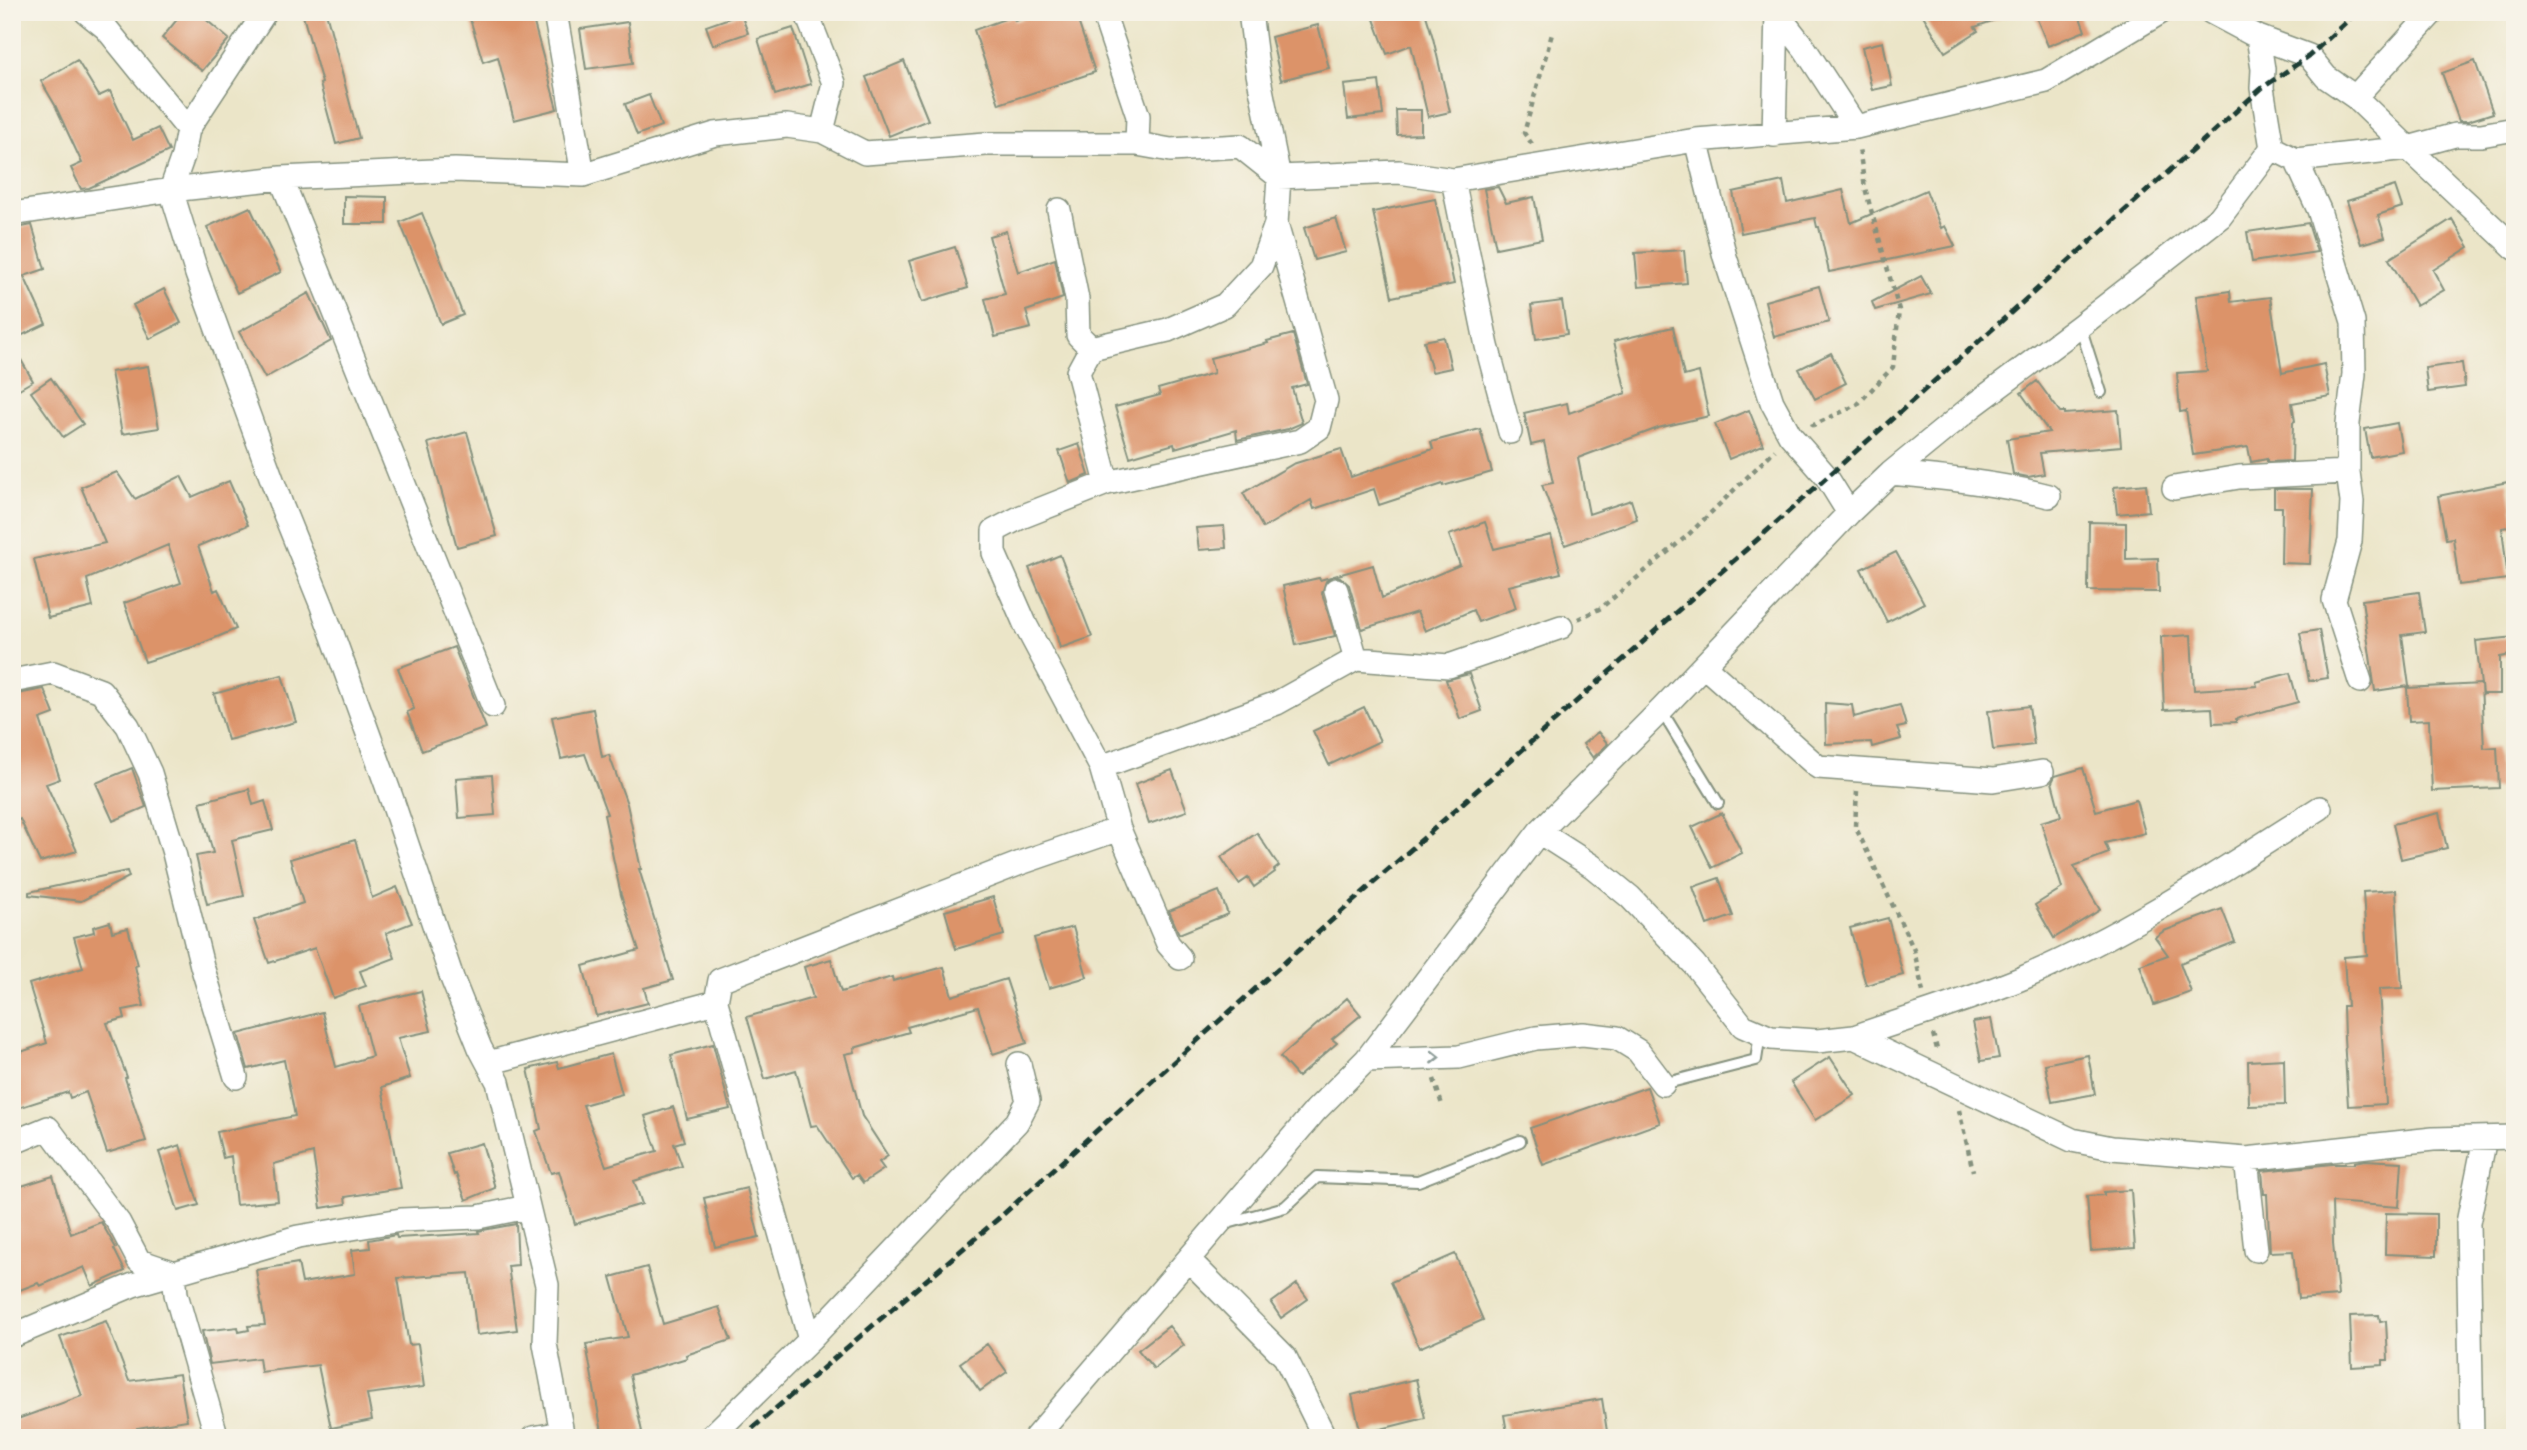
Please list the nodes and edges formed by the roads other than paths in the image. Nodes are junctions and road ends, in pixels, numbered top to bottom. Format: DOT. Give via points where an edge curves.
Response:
graph roads {
  1 [pos="86,12"];
  2 [pos="265,12"];
  3 [pos="555,12"];
  4 [pos="806,12"];
  5 [pos="1103,12"];
  6 [pos="1250,12"];
  7 [pos="1776,12"];
  8 [pos="2161,12"];
  9 [pos="2211,12"];
  10 [pos="2434,12"];
  11 [pos="2258,37"];
  12 [pos="2355,97"];
  13 [pos="1856,127"];
  14 [pos="188,129"];
  15 [pos="2515,129"];
  16 [pos="822,131"];
  17 [pos="1774,135"];
  18 [pos="1696,140"];
  19 [pos="1137,144"];
  20 [pos="2272,148"];
  21 [pos="2408,148"];
  22 [pos="2296,160"];
  23 [pos="583,175"];
  24 [pos="1279,177"];
  25 [pos="281,178"];
  26 [pos="1453,180"];
  27 [pos="171,190"];
  28 [pos="1059,210"];
  29 [pos="12,214"];
  30 [pos="1276,224"];
  31 [pos="2515,248"];
  32 [pos="2080,327"];
  33 [pos="1091,348"];
  34 [pos="2101,392"];
  35 [pos="1510,432"];
  36 [pos="2348,472"];
  37 [pos="1891,473"];
  38 [pos="1107,483"];
  39 [pos="2174,488"];
  40 [pos="2049,496"];
  41 [pos="1849,513"];
  42 [pos="1336,590"];
  43 [pos="1561,627"];
  44 [pos="1356,659"];
  45 [pos="1704,666"];
  46 [pos="12,681"];
  47 [pos="2360,681"];
  48 [pos="493,706"];
  49 [pos="1661,710"];
  50 [pos="1101,767"];
  51 [pos="2042,772"];
  52 [pos="1718,803"];
  53 [pos="2320,808"];
  54 [pos="1119,829"];
  55 [pos="1539,832"];
  56 [pos="1180,958"];
  57 [pos="716,1002"];
  58 [pos="1760,1034"];
  59 [pos="1854,1037"];
  60 [pos="1367,1060"];
  61 [pos="488,1063"];
  62 [pos="1019,1064"];
  63 [pos="236,1077"];
  64 [pos="1663,1084"];
  65 [pos="2515,1137"];
  66 [pos="2485,1138"];
  67 [pos="1520,1142"];
  68 [pos="12,1143"];
  69 [pos="2246,1159"];
  70 [pos="527,1207"];
  71 [pos="1218,1226"];
  72 [pos="2256,1250"];
  73 [pos="1189,1260"];
  74 [pos="174,1273"];
  75 [pos="12,1336"];
  76 [pos="810,1340"];
  77 [pos="1047,1432"];
  78 [pos="562,1436"];
  79 [pos="217,1438"];
  80 [pos="533,1438"];
  81 [pos="710,1438"];
  82 [pos="1325,1438"];
  83 [pos="2472,1438"];
  1 -- 14 [label="street" via="106,28"];
  2 -- 14 [label="street"];
  3 -- 23 [label="street"];
  4 -- 16 [label="street" via="834,83"];
  5 -- 19 [label="street" via="1138,116"];
  6 -- 24 [label="street"];
  7 -- 13 [label="street"];
  7 -- 17 [label="street"];
  8 -- 13 [label="street" via="2046,81"];
  9 -- 11 [label="street"];
  10 -- 12 [label="street"];
  11 -- 12 [label="street" via="2309,56 2326,77"];
  11 -- 20 [label="street"];
  12 -- 21 [label="street"];
  13 -- 17 [label="street"];
  14 -- 27 [label="street"];
  15 -- 21 [label="street" via="2455,135"];
  16 -- 19 [label="street" via="865,153 986,144"];
  16 -- 23 [label="street" via="787,126 715,134"];
  17 -- 18 [label="street"];
  18 -- 26 [label="street"];
  18 -- 41 [label="street" via="1725,257 1772,402 1790,435 1826,476"];
  19 -- 24 [label="street" via="1171,150 1240,146"];
  20 -- 22 [label="street"];
  20 -- 32 [label="street" via="2220,216"];
  21 -- 22 [label="street"];
  21 -- 31 [label="street"];
  22 -- 36 [label="street" via="2319,210 2353,322"];
  23 -- 25 [label="street" via="454,170"];
  24 -- 26 [label="street" via="1399,172"];
  24 -- 30 [label="street"];
  25 -- 27 [label="street"];
  25 -- 48 [label="street"];
  26 -- 35 [label="street"];
  27 -- 29 [label="street"];
  27 -- 61 [label="street" via="197,274 322,606 452,978"];
  28 -- 33 [label="street" via="1077,299 1078,335"];
  30 -- 33 [label="street" via="1261,266 1225,305 1168,330"];
  30 -- 38 [label="street" via="1326,400 1319,428 1300,441"];
  32 -- 34 [label="lane"];
  32 -- 37 [label="street"];
  33 -- 38 [label="street" via="1078,372"];
  36 -- 39 [label="street" via="2239,477"];
  36 -- 47 [label="street" via="2350,541 2334,600"];
  37 -- 40 [label="street" via="2008,485"];
  37 -- 41 [label="street"];
  38 -- 50 [label="street" via="994,531 994,553 1026,626"];
  41 -- 45 [label="street"];
  42 -- 44 [label="street"];
  43 -- 44 [label="street" via="1449,666"];
  44 -- 50 [label="street" via="1276,703"];
  45 -- 49 [label="street"];
  45 -- 51 [label="street" via="1818,767 1993,780"];
  46 -- 63 [label="street" via="53,673 101,691 128,726 150,773"];
  49 -- 52 [label="lane"];
  49 -- 55 [label="street"];
  50 -- 54 [label="street"];
  53 -- 59 [label="street" via="2127,928 2024,977"];
  54 -- 56 [label="street" via="1168,944"];
  54 -- 57 [label="street" via="720,980"];
  55 -- 58 [label="street" via="1630,897 1694,964 1743,1026"];
  55 -- 60 [label="street"];
  57 -- 61 [label="street"];
  57 -- 76 [label="street"];
  58 -- 59 [label="street" via="1817,1041"];
  58 -- 64 [label="lane" via="1756,1060"];
  59 -- 69 [label="street" via="2072,1140 2112,1148"];
  60 -- 64 [label="street, one-way" via="1459,1057 1536,1038 1583,1034 1617,1038 1638,1051"];
  60 -- 71 [label="street"];
  61 -- 70 [label="street" via="498,1082"];
  62 -- 76 [label="street" via="1027,1101 1017,1122"];
  65 -- 66 [label="street"];
  66 -- 69 [label="street" via="2433,1139"];
  66 -- 83 [label="street" via="2468,1223"];
  67 -- 71 [label="lane" via="1418,1181 1317,1177 1285,1207"];
  68 -- 74 [label="street" via="48,1128 120,1223 139,1261"];
  69 -- 72 [label="street"];
  70 -- 74 [label="street" via="478,1217 401,1220 298,1237"];
  70 -- 78 [label="street" via="547,1284 545,1344"];
  71 -- 73 [label="street"];
  73 -- 77 [label="street"];
  73 -- 82 [label="street" via="1285,1357"];
  74 -- 75 [label="street" via="133,1285"];
  74 -- 79 [label="street"];
  76 -- 81 [label="street"];
  78 -- 80 [label="street"];
}
